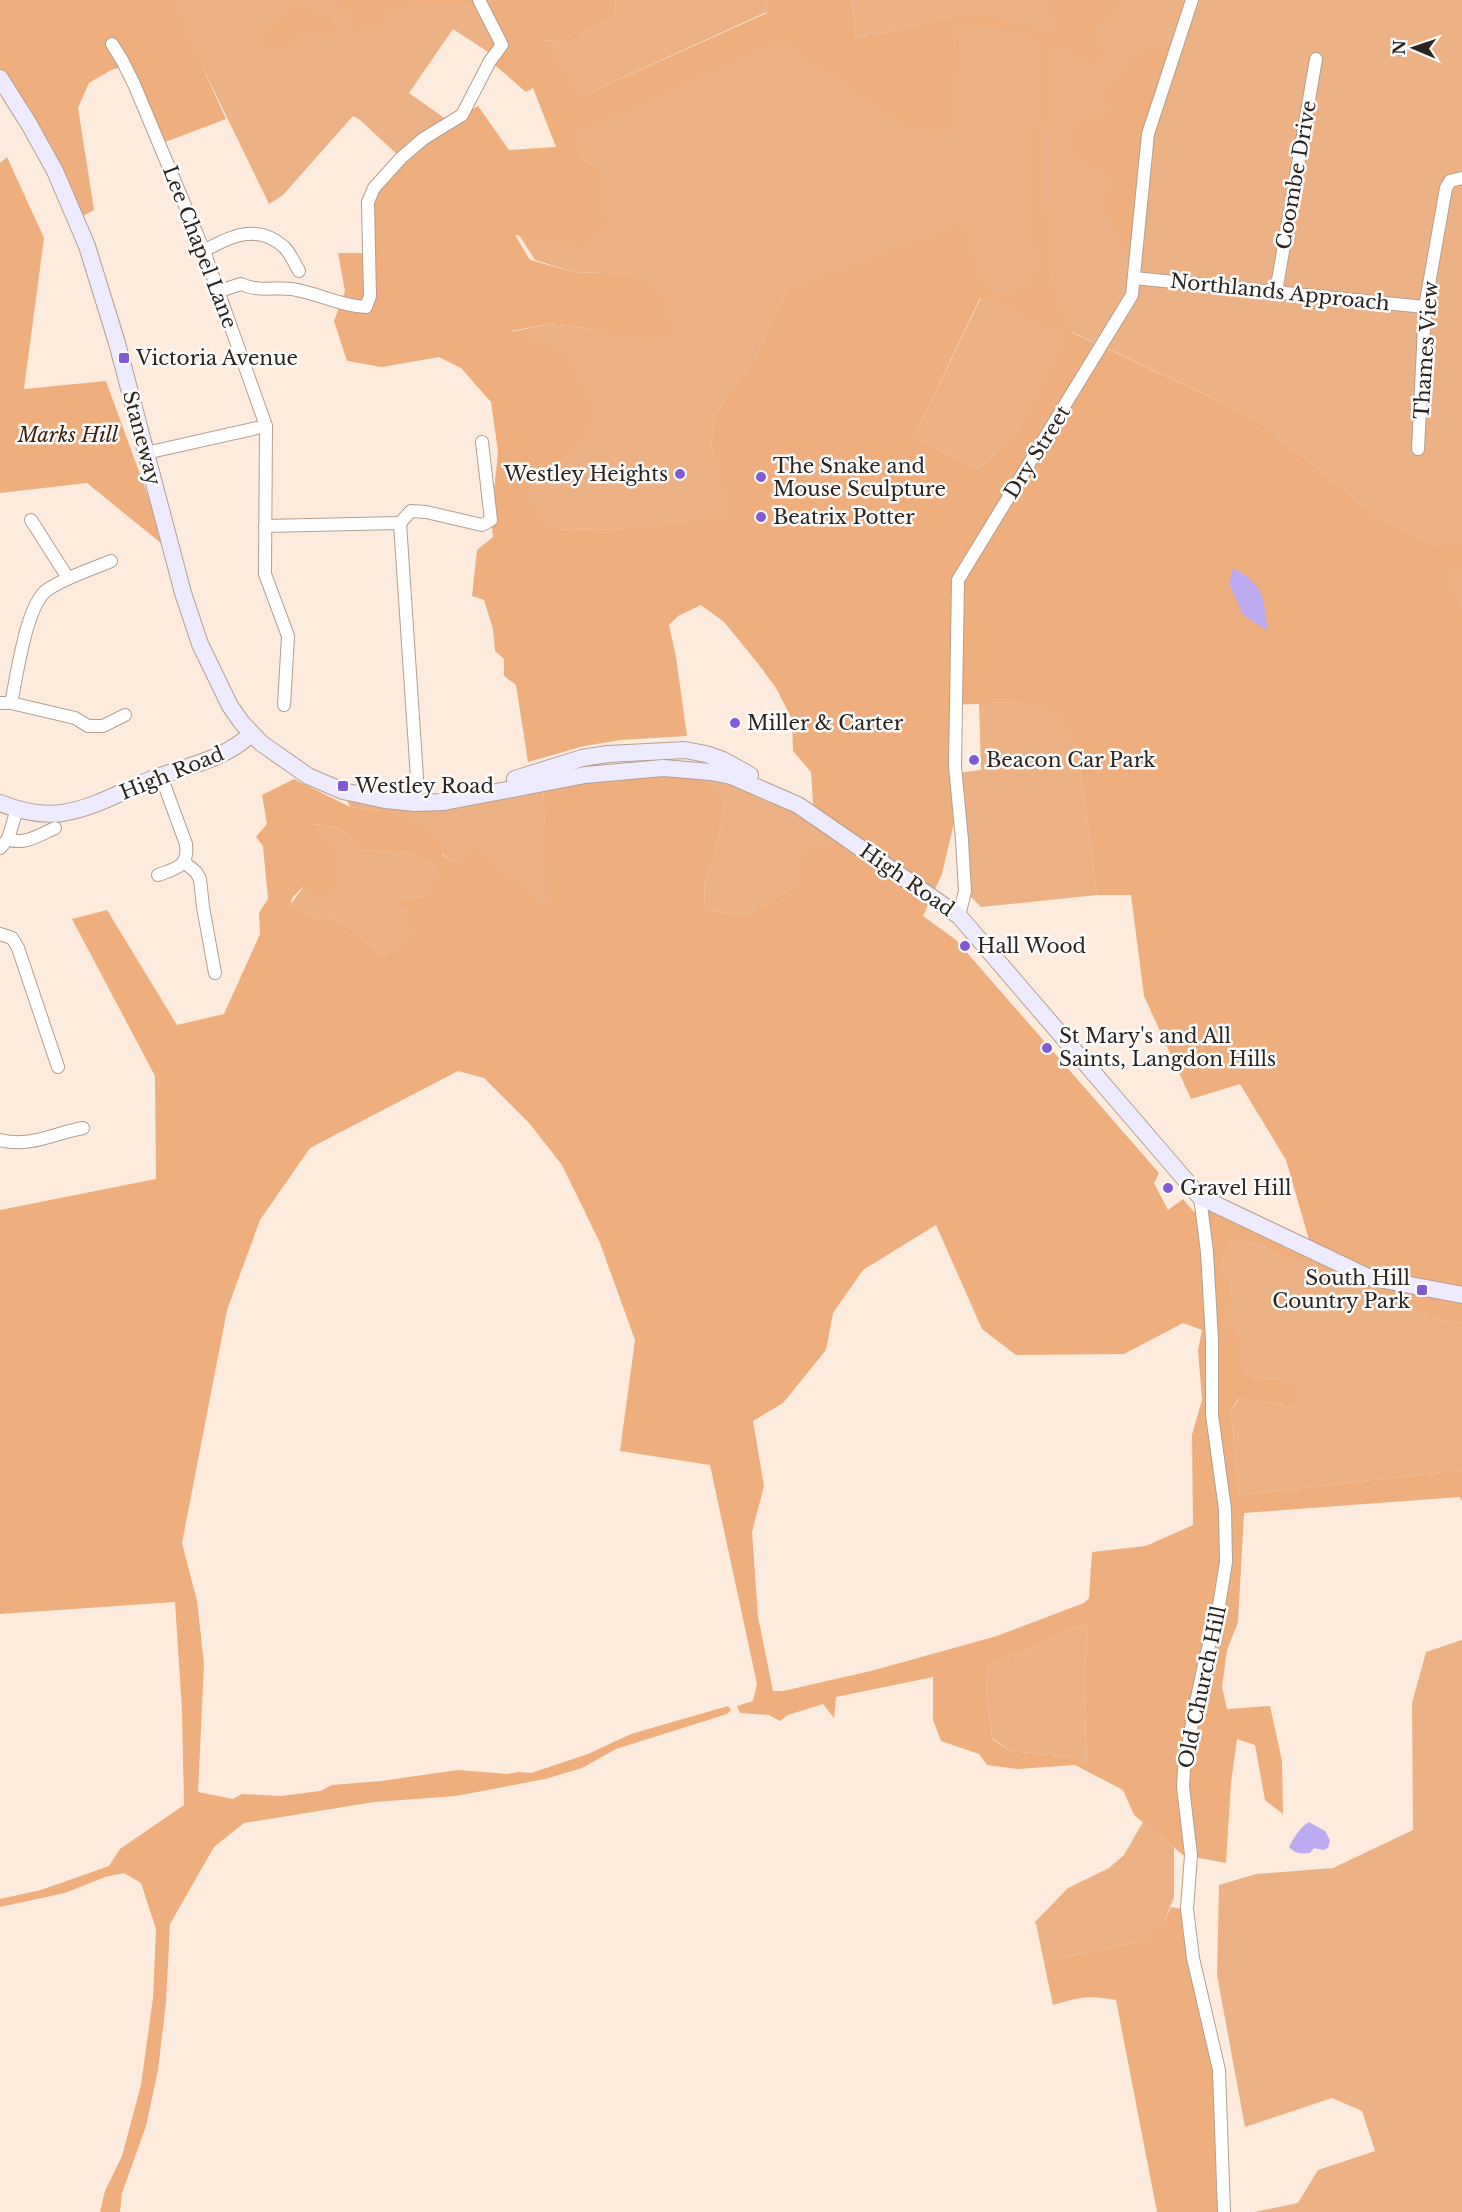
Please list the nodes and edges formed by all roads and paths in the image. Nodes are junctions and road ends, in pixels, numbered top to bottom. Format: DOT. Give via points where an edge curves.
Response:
graph roads {
  1 [pos="479,0"];
  2 [pos="1192,0"];
  3 [pos="112,44"];
  4 [pos="1316,59"];
  5 [pos="0,78"];
  6 [pos="1456,180"];
  7 [pos="204,251"];
  8 [pos="299,271"];
  9 [pos="1134,278"];
  10 [pos="219,291"];
  11 [pos="1276,292"];
  12 [pos="1425,307"];
  13 [pos="266,426"];
  14 [pos="482,442"];
  15 [pos="1418,449"];
  16 [pos="146,453"];
  17 [pos="32,520"];
  18 [pos="400,523"];
  19 [pos="265,526"];
  20 [pos="111,561"];
  21 [pos="69,578"];
  22 [pos="5,703"];
  23 [pos="284,705"];
  24 [pos="125,715"];
  25 [pos="251,734"];
  26 [pos="161,776"];
  27 [pos="415,802"];
  28 [pos="0,803"];
  29 [pos="17,809"];
  30 [pos="55,828"];
  31 [pos="4,843"];
  32 [pos="184,862"];
  33 [pos="158,875"];
  34 [pos="959,916"];
  35 [pos="0,934"];
  36 [pos="215,973"];
  37 [pos="58,1067"];
  38 [pos="83,1128"];
  39 [pos="0,1140"];
  40 [pos="1200,1197"];
  41 [pos="1462,1295"];
  42 [pos="1224,2212"];
  1 -- 10 [label="street" via="502,45 462,115 423,139 374,188 368,202 370,296 366,307 293,289 250,289 241,284"];
  2 -- 9 [label="street, Dry Street" via="1148,134"];
  3 -- 7 [label="street, Lee Chapel Lane" via="134,84"];
  4 -- 11 [label="street, Coombe Drive"];
  5 -- 16 [label="main road, Staneway" via="55,171 87,246"];
  6 -- 12 [label="street, Thames View" via="1443,200"];
  7 -- 8 [label="street" via="239,234 269,237 285,248"];
  7 -- 10 [label="street, Lee Chapel Lane"];
  9 -- 11 [label="street, Northlands Approach"];
  9 -- 34 [label="street, Dry Street" via="1132,295 957,580 955,766 965,891"];
  10 -- 13 [label="street, Lee Chapel Lane"];
  11 -- 12 [label="street, Northlands Approach"];
  12 -- 15 [label="street, Thames View"];
  13 -- 16 [label="street"];
  13 -- 19 [label="street, Lee Chapel Lane"];
  14 -- 18 [label="street" via="491,520 482,525 411,512"];
  16 -- 25 [label="main road, Staneway" via="197,637 225,698"];
  17 -- 21 [label="street"];
  18 -- 19 [label="street"];
  18 -- 27 [label="street" via="417,778"];
  19 -- 23 [label="street, Lee Chapel Lane" via="265,574 288,636"];
  20 -- 21 [label="street"];
  21 -- 22 [label="street" via="45,591 32,610"];
  22 -- 24 [label="street" via="75,718 88,726 103,726"];
  25 -- 26 [label="main road, High Road" via="224,754"];
  25 -- 27 [label="main road, High Road" via="288,764 343,791"];
  26 -- 29 [label="main road, High Road" via="79,810 44,814"];
  26 -- 32 [label="street" via="186,844"];
  27 -- 34 [label="main road, High Road" via="444,802 585,775 663,768 731,776 798,805"];
  28 -- 29 [label="main road, High Road"];
  29 -- 31 [label="street"];
  30 -- 31 [label="street" via="23,841"];
  32 -- 33 [label="street"];
  32 -- 36 [label="street" via="200,879"];
  34 -- 40 [label="main road, High Road"];
  35 -- 37 [label="street" via="12,939 18,948"];
  38 -- 39 [label="street" via="27,1143"];
  40 -- 41 [label="main road" via="1368,1277"];
  40 -- 42 [label="street, Old Church Hill" via="1212,1340 1212,1415 1225,1509 1226,1562 1194,1712 1183,1786 1191,1855 1187,1909 1193,1958 1219,2070"];
}
